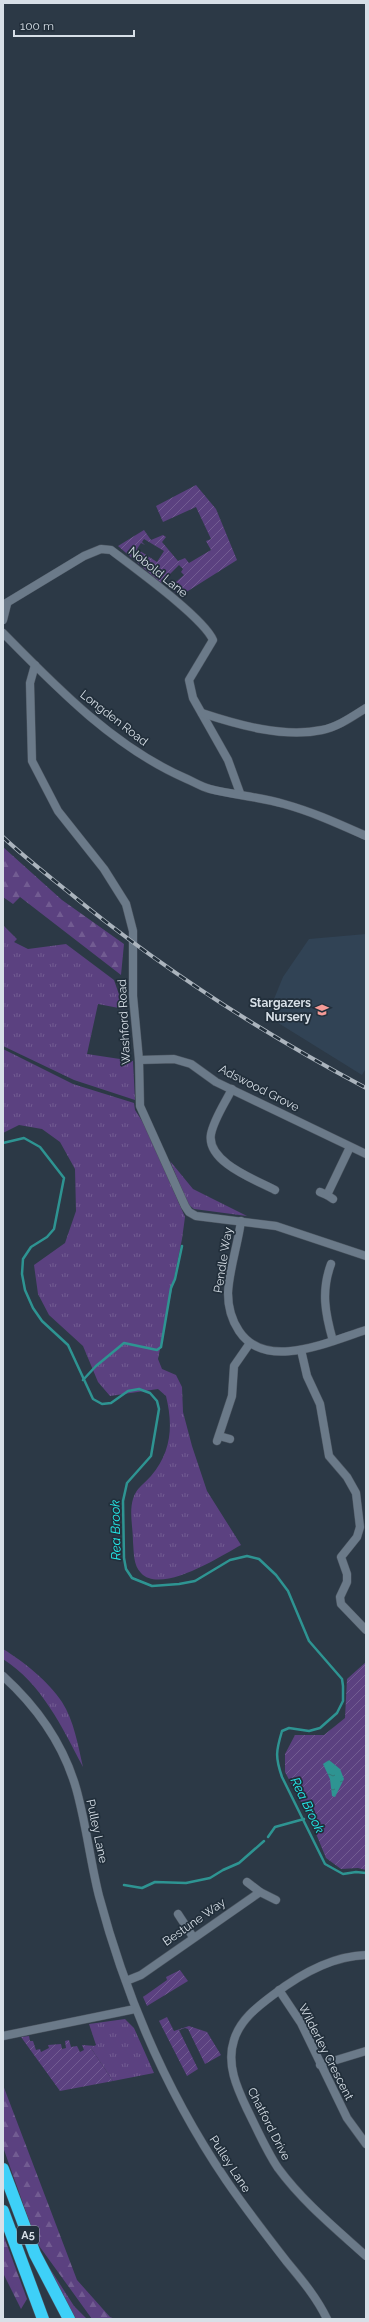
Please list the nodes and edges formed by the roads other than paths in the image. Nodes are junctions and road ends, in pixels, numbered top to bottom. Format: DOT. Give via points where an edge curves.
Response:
graph roads {
  1 [pos="5,604"];
  2 [pos="3,620"];
  3 [pos="3,632"];
  4 [pos="35,665"];
  5 [pos="366,708"];
  6 [pos="202,713"];
  7 [pos="240,793"];
  8 [pos="366,836"];
  9 [pos="139,1060"];
  10 [pos="232,1089"];
  11 [pos="350,1147"];
  12 [pos="366,1154"];
  13 [pos="270,1190"];
  14 [pos="327,1195"];
  15 [pos="242,1221"];
  16 [pos="366,1256"];
  17 [pos="331,1264"];
  18 [pos="366,1330"];
  19 [pos="333,1340"];
  20 [pos="250,1344"];
  21 [pos="301,1350"];
  22 [pos="230,1439"];
  23 [pos="366,1630"];
  24 [pos="3,1676"];
  25 [pos="247,1882"];
  26 [pos="260,1892"];
  27 [pos="276,1900"];
  28 [pos="178,1914"];
  29 [pos="194,1937"];
  30 [pos="366,1955"];
  31 [pos="126,1981"];
  32 [pos="279,1990"];
  33 [pos="135,2009"];
  34 [pos="3,2036"];
  35 [pos="366,2051"];
  36 [pos="320,2064"];
  37 [pos="366,2144"];
  38 [pos="3,2169"];
  39 [pos="3,2211"];
  40 [pos="366,2256"];
  41 [pos="43,2319"];
  42 [pos="69,2319"];
  43 [pos="327,2319"];
  1 -- 2 [label="street, Nobold Lane"];
  1 -- 6 [label="street, Nobold Lane" via="84,556 102,549 111,550 165,592 211,634 211,645 188,680 193,698"];
  3 -- 4 [label="street, Longden Road"];
  4 -- 7 [label="street, Longden Road" via="106,729 139,753 173,773 209,789"];
  4 -- 9 [label="street, Washford Road" via="30,683 32,761 58,811 104,869 126,904 133,931 133,996"];
  5 -- 6 [label="street" via="323,730 297,732 266,729"];
  6 -- 7 [label="street, Nobold Lane" via="228,760"];
  7 -- 8 [label="street, Longden Road" via="324,817"];
  9 -- 10 [label="street, Adswood Grove" via="174,1059 187,1063"];
  9 -- 15 [label="street, Washford Road" via="140,1106 185,1206 196,1216"];
  10 -- 11 [label="street, Adswood Grove"];
  10 -- 13 [label="street" via="213,1127 212,1146 237,1172"];
  11 -- 12 [label="street, Adswood Grove"];
  11 -- 14 [label="street"];
  15 -- 16 [label="street, Washford Road" via="276,1226"];
  15 -- 20 [label="street, Pendle Way" via="228,1292 228,1307 233,1321"];
  17 -- 19 [label="street" via="323,1277 324,1301"];
  18 -- 19 [label="street"];
  19 -- 21 [label="street"];
  20 -- 21 [label="street" via="263,1350 282,1353"];
  20 -- 22 [label="street" via="234,1366 232,1396 218,1439"];
  21 -- 23 [label="street" via="307,1376 320,1404 329,1456 347,1477 356,1493 360,1527 357,1537 341,1558 347,1582 340,1597 341,1604"];
  24 -- 31 [label="street, Pulley Lane" via="34,1706 61,1749 76,1787 99,1894"];
  25 -- 26 [label="street"];
  26 -- 27 [label="street"];
  26 -- 29 [label="street, Bestune Way"];
  28 -- 29 [label="street"];
  29 -- 31 [label="street, Bestune Way" via="141,1975"];
  30 -- 32 [label="street" via="338,1960 310,1970"];
  31 -- 33 [label="street, Pulley Lane"];
  32 -- 36 [label="street, Wilderley Crescent" via="300,2023"];
  32 -- 40 [label="street, Chatford Drive" via="247,2018 234,2040 231,2063 234,2079 278,2167 304,2199"];
  33 -- 34 [label="street"];
  33 -- 43 [label="street, Pulley Lane" via="200,2141 250,2215 312,2294"];
  35 -- 36 [label="street"];
  36 -- 37 [label="street, Wilderley Crescent" via="347,2118"];
  38 -- 42 [label="highway, A5" via="35,2254"];
  39 -- 41 [label="highway, A5"];
}
